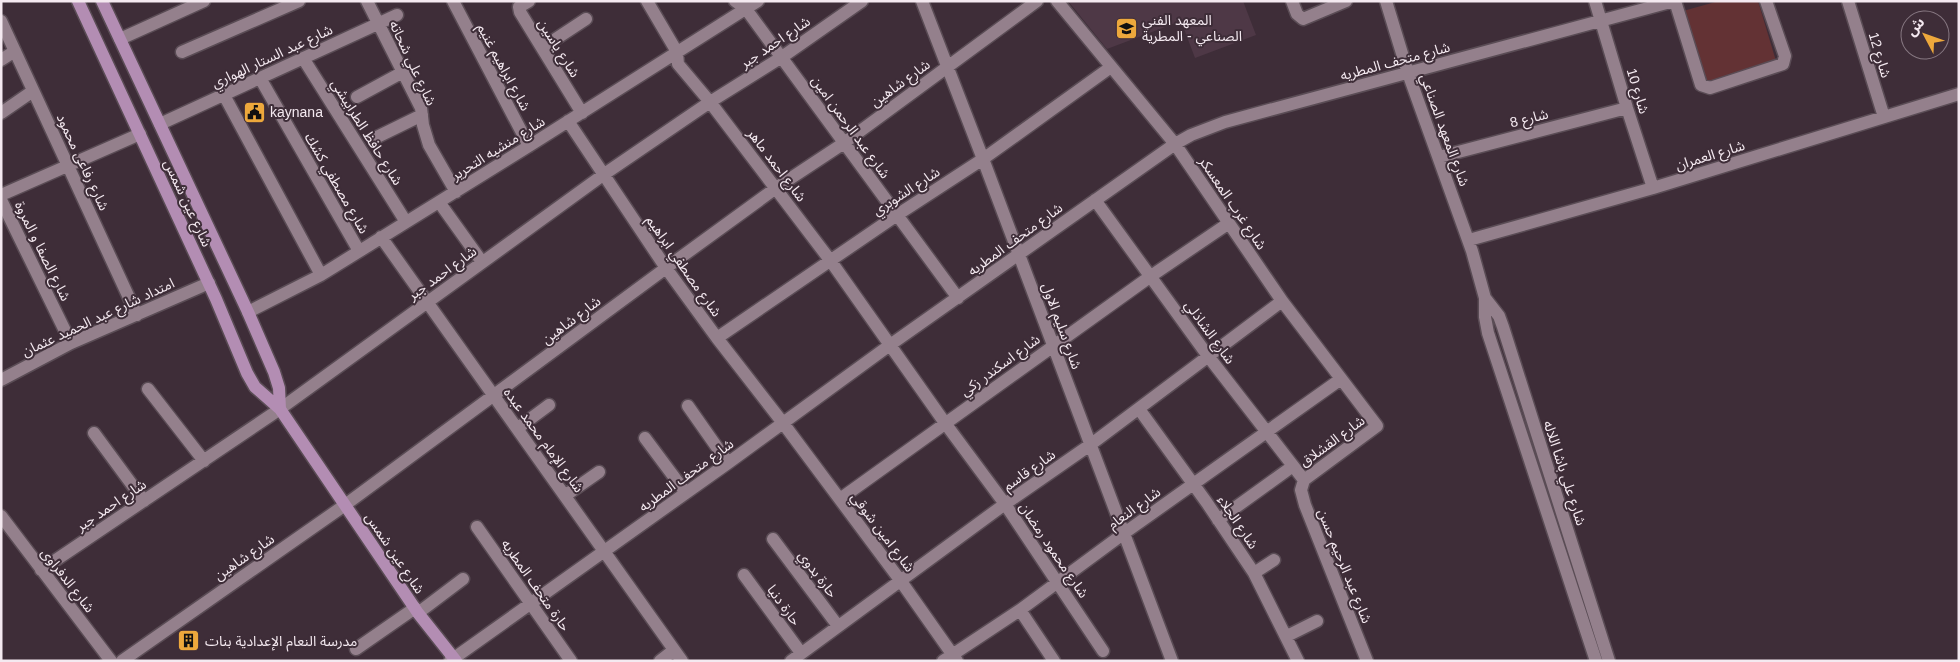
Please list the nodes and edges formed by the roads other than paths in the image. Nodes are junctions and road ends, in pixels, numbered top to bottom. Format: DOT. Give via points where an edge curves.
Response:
graph roads {
  1 [pos="78,1"];
  2 [pos="102,1"];
  3 [pos="204,1"];
  4 [pos="299,1"];
  5 [pos="367,1"];
  6 [pos="453,1"];
  7 [pos="529,1"];
  8 [pos="647,1"];
  9 [pos="735,1"];
  10 [pos="758,1"];
  11 [pos="862,1"];
  12 [pos="922,1"];
  13 [pos="1037,1"];
  14 [pos="1057,1"];
  15 [pos="1292,1"];
  16 [pos="1346,1"];
  17 [pos="1386,1"];
  18 [pos="1595,1"];
  19 [pos="1675,1"];
  20 [pos="1766,1"];
  21 [pos="1848,1"];
  22 [pos="746,8"];
  23 [pos="397,15"];
  24 [pos="586,19"];
  25 [pos="1602,20"];
  26 [pos="1,21"];
  27 [pos="378,24"];
  28 [pos="120,39"];
  29 [pos="542,48"];
  30 [pos="15,51"];
  31 [pos="182,52"];
  32 [pos="677,52"];
  33 [pos="782,57"];
  34 [pos="303,58"];
  35 [pos="1,60"];
  36 [pos="947,67"];
  37 [pos="1111,67"];
  38 [pos="403,72"];
  39 [pos="1408,73"];
  40 [pos="260,78"];
  41 [pos="33,91"];
  42 [pos="1959,94"];
  43 [pos="224,95"];
  44 [pos="357,97"];
  45 [pos="710,102"];
  46 [pos="1627,108"];
  47 [pos="1,113"];
  48 [pos="582,113"];
  49 [pos="422,115"];
  50 [pos="1884,117"];
  51 [pos="568,122"];
  52 [pos="160,124"];
  53 [pos="140,134"];
  54 [pos="377,137"];
  55 [pos="844,143"];
  56 [pos="1175,144"];
  57 [pos="530,146"];
  58 [pos="1439,156"];
  59 [pos="983,159"];
  60 [pos="68,165"];
  61 [pos="603,175"];
  62 [pos="776,188"];
  63 [pos="1653,188"];
  64 [pos="456,192"];
  65 [pos="1,195"];
  66 [pos="1,200"];
  67 [pos="1095,200"];
  68 [pos="440,202"];
  69 [pos="897,214"];
  70 [pos="406,222"];
  71 [pos="1229,223"];
  72 [pos="382,237"];
  73 [pos="1469,240"];
  74 [pos="359,251"];
  75 [pos="1020,254"];
  76 [pos="830,260"];
  77 [pos="482,262"];
  78 [pos="666,268"];
  79 [pos="321,275"];
  80 [pos="1150,276"];
  81 [pos="209,283"];
  82 [pos="958,298"];
  83 [pos="1486,298"];
  84 [pos="1282,301"];
  85 [pos="427,302"];
  86 [pos="248,312"];
  87 [pos="137,315"];
  88 [pos="716,338"];
  89 [pos="71,343"];
  90 [pos="890,345"];
  91 [pos="1053,346"];
  92 [pos="1208,356"];
  93 [pos="1,365"];
  94 [pos="4,378"];
  95 [pos="1341,379"];
  96 [pos="148,389"];
  97 [pos="494,395"];
  98 [pos="549,405"];
  99 [pos="688,406"];
  100 [pos="280,409"];
  101 [pos="1138,409"];
  102 [pos="783,423"];
  103 [pos="945,424"];
  104 [pos="1378,426"];
  105 [pos="518,428"];
  106 [pos="1267,432"];
  107 [pos="94,433"];
  108 [pos="645,438"];
  109 [pos="1090,445"];
  110 [pos="204,460"];
  111 [pos="728,463"];
  112 [pos="1292,466"];
  113 [pos="599,472"];
  114 [pos="1304,480"];
  115 [pos="1194,484"];
  116 [pos="686,493"];
  117 [pos="566,496"];
  118 [pos="840,499"];
  119 [pos="144,501"];
  120 [pos="1005,504"];
  121 [pos="344,505"];
  122 [pos="1,516"];
  123 [pos="1218,520"];
  124 [pos="477,527"];
  125 [pos="1123,534"];
  126 [pos="773,539"];
  127 [pos="605,551"];
  128 [pos="1274,560"];
  129 [pos="41,570"];
  130 [pos="1254,573"];
  131 [pos="744,574"];
  132 [pos="463,578"];
  133 [pos="900,580"];
  134 [pos="1059,583"];
  135 [pos="531,604"];
  136 [pos="416,610"];
  137 [pos="1020,610"];
  138 [pos="1317,621"];
  139 [pos="838,626"];
  140 [pos="1286,636"];
  141 [pos="356,649"];
  142 [pos="1103,651"];
  143 [pos="678,656"];
  144 [pos="796,657"];
  145 [pos="951,659"];
  146 [pos="453,660"];
  147 [pos="112,661"];
  148 [pos="122,661"];
  149 [pos="571,661"];
  150 [pos="660,661"];
  151 [pos="1054,661"];
  152 [pos="1172,661"];
  153 [pos="1298,661"];
  154 [pos="1367,661"];
  155 [pos="1596,661"];
  156 [pos="1609,661"];
  1 -- 53 [label="main road, شارع عين شمس"];
  2 -- 28 [label="main road, شارع عين شمس"];
  3 -- 28 [label="street"];
  4 -- 31 [label="street"];
  5 -- 27 [label="street, شارع علي شحاته"];
  6 -- 57 [label="street, شارع ابراهيم غنيم"];
  7 -- 29 [label="street, شارع ياسين" via="519,10"];
  8 -- 32 [label="street, شارع احمد ماهر"];
  9 -- 22 [label="street, شارع عبد الرحمن امين"];
  10 -- 22 [label="street, شارع منشيه التحرير"];
  11 -- 33 [label="street, شارع احمد جبر"];
  12 -- 36 [label="street, شارع سليم الاول"];
  13 -- 36 [label="street, شارع شاهين"];
  14 -- 37 [label="street, شارع غرب المعسكر"];
  15 -- 16 [label="street" via="1297,14 1303,19"];
  17 -- 39 [label="street, شارع المعهد الصناعي"];
  18 -- 25 [label="street, شارع 10"];
  19 -- 20 [label="street" via="1701,85 1710,88 1782,64 1785,56"];
  19 -- 25 [label="street, شارع متحف المطريه"];
  21 -- 50 [label="street, شارع 12"];
  22 -- 32 [label="street, شارع منشيه التحرير"];
  22 -- 33 [label="street, شارع عبد الرحمن امين"];
  23 -- 27 [label="street, شارع عبد الستار الهواري"];
  24 -- 29 [label="street"];
  25 -- 39 [label="street, شارع متحف المطريه"];
  25 -- 46 [label="street, شارع 10"];
  26 -- 30 [label="street, شارع رفاعى محمود"];
  27 -- 34 [label="street, شارع عبد الستار الهواري"];
  27 -- 38 [label="street, شارع علي شحاته"];
  28 -- 52 [label="main road, شارع عين شمس"];
  29 -- 48 [label="street, شارع ياسين"];
  30 -- 35 [label="street"];
  30 -- 41 [label="street, شارع رفاعى محمود"];
  32 -- 45 [label="street, شارع احمد ماهر" via="678,64"];
  32 -- 48 [label="street, شارع منشيه التحرير"];
  33 -- 45 [label="street, شارع احمد جبر"];
  33 -- 55 [label="street, شارع عبد الرحمن امين"];
  34 -- 40 [label="street, شارع عبد الستار الهواري"];
  34 -- 70 [label="street, شارع حافظ الطرابيشي"];
  36 -- 55 [label="street, شارع شاهين"];
  36 -- 59 [label="street, شارع سليم الاول"];
  37 -- 56 [label="street, شارع غرب المعسكر"];
  37 -- 59 [label="street, شارع الشوبري"];
  38 -- 44 [label="street"];
  38 -- 49 [label="street, شارع علي شحاته"];
  39 -- 56 [label="street, شارع متحف المطريه" via="1225,122"];
  39 -- 58 [label="street, شارع المعهد الصناعي"];
  40 -- 43 [label="street, شارع عبد الستار الهواري"];
  40 -- 74 [label="street, شارع مصطفي كشك"];
  41 -- 47 [label="street"];
  41 -- 60 [label="street, شارع رفاعى محمود"];
  42 -- 50 [label="street, شارع العمران"];
  43 -- 52 [label="street, شارع عبد الستار الهواري"];
  43 -- 79 [label="street"];
  45 -- 61 [label="street, شارع احمد جبر"];
  45 -- 62 [label="street, شارع احمد ماهر"];
  46 -- 58 [label="street, شارع 8"];
  46 -- 63 [label="street, شارع 10"];
  48 -- 51 [label="street, شارع منشيه التحرير"];
  49 -- 54 [label="street"];
  49 -- 64 [label="street, شارع علي شحاته" via="429,145"];
  50 -- 63 [label="street, شارع العمران"];
  51 -- 57 [label="street, شارع منشيه التحرير"];
  51 -- 61 [label="street, شارع مصطفي ابراهيم"];
  52 -- 86 [label="main road, شارع عين شمس"];
  53 -- 60 [label="street"];
  53 -- 81 [label="main road, شارع عين شمس"];
  55 -- 62 [label="street, شارع شاهين"];
  55 -- 69 [label="street, شارع عبد الرحمن امين"];
  56 -- 67 [label="street, شارع متحف المطريه"];
  56 -- 71 [label="street, شارع غرب المعسكر"];
  57 -- 64 [label="street, شارع منشيه التحرير"];
  58 -- 73 [label="street, شارع المعهد الصناعي"];
  59 -- 69 [label="street, شارع الشوبري"];
  59 -- 75 [label="street, شارع سليم الاول"];
  60 -- 65 [label="street"];
  60 -- 87 [label="street, شارع رفاعى محمود"];
  61 -- 77 [label="street, شارع احمد جبر"];
  61 -- 78 [label="street, شارع مصطفي ابراهيم"];
  62 -- 76 [label="street, شارع احمد ماهر"];
  62 -- 78 [label="street, شارع شاهين"];
  63 -- 73 [label="street, شارع العمران"];
  64 -- 68 [label="street, شارع منشيه التحرير"];
  66 -- 89 [label="street, شارع الصفا و المروة"];
  67 -- 75 [label="street, شارع متحف المطريه"];
  67 -- 80 [label="street, شارع الشاذلي"];
  68 -- 70 [label="street, شارع منشيه التحرير"];
  68 -- 77 [label="street"];
  69 -- 76 [label="street, شارع الشوبري"];
  69 -- 82 [label="street, شارع عبد الرحمن امين"];
  70 -- 72 [label="street, شارع منشيه التحرير"];
  71 -- 80 [label="street, شارع اسكندر زكي"];
  71 -- 84 [label="street, شارع غرب المعسكر"];
  72 -- 74 [label="street, شارع منشيه التحرير"];
  72 -- 85 [label="street, شارع الإمام محمد عبده"];
  73 -- 83 [label="street, شارع علي باشا اللاله"];
  74 -- 79 [label="street, شارع منشيه التحرير"];
  75 -- 82 [label="street, شارع متحف المطريه"];
  75 -- 91 [label="street, شارع سليم الاول"];
  76 -- 88 [label="street, شارع الشوبري"];
  76 -- 90 [label="street, شارع احمد ماهر"];
  77 -- 85 [label="street, شارع احمد جبر"];
  78 -- 88 [label="street, شارع مصطفي ابراهيم"];
  78 -- 97 [label="street, شارع شاهين"];
  79 -- 86 [label="street, شارع منشيه التحرير"];
  80 -- 91 [label="street, شارع اسكندر زكي"];
  80 -- 92 [label="street, شارع الشاذلي"];
  81 -- 87 [label="street, امتداد شارع عبد الحميد عثمان"];
  81 -- 100 [label="main road, شارع عين شمس" via="247,373 255,387"];
  82 -- 90 [label="street, شارع متحف المطريه"];
  83 -- 155 [label="street, شارع علي باشا اللاله" via="1488,333"];
  83 -- 156 [label="street, شارع علي باشا اللاله" via="1503,327"];
  84 -- 92 [label="street, شارع قاسم"];
  84 -- 95 [label="street, شارع غرب المعسكر"];
  85 -- 97 [label="street, شارع الإمام محمد عبده"];
  85 -- 100 [label="street, شارع احمد جبر"];
  86 -- 100 [label="main road, شارع عين شمس" via="279,388"];
  87 -- 89 [label="street, امتداد شارع عبد الحميد عثمان"];
  88 -- 102 [label="street, شارع مصطفي ابراهيم"];
  89 -- 94 [label="street, امتداد شارع عبد الحميد عثمان"];
  90 -- 102 [label="street, شارع متحف المطريه"];
  90 -- 103 [label="street, شارع محمود رمضان"];
  91 -- 103 [label="street, شارع اسكندر زكي"];
  91 -- 109 [label="street, شارع سليم الاول"];
  92 -- 101 [label="street, شارع قاسم"];
  92 -- 106 [label="street, شارع الشاذلي"];
  93 -- 94 [label="street"];
  95 -- 104 [label="street, شارع غرب المعسكر"];
  95 -- 106 [label="street, شارع النعام"];
  96 -- 110 [label="street"];
  97 -- 105 [label="street, شارع الإمام محمد عبده"];
  97 -- 121 [label="street, شارع شاهين"];
  98 -- 105 [label="street"];
  99 -- 111 [label="street"];
  100 -- 110 [label="street, شارع احمد جبر"];
  100 -- 121 [label="main road, شارع عين شمس"];
  101 -- 109 [label="street, شارع قاسم"];
  101 -- 115 [label="street, شارع الجلاء"];
  102 -- 111 [label="street, شارع متحف المطريه"];
  102 -- 118 [label="street, شارع امين شوقي"];
  103 -- 118 [label="street, شارع اسكندر زكي"];
  103 -- 120 [label="street, شارع محمود رمضان"];
  104 -- 114 [label="street, شارع القشلاق"];
  105 -- 117 [label="street, شارع الإمام محمد عبده"];
  106 -- 112 [label="street, شارع الشاذلي"];
  106 -- 115 [label="street, شارع النعام"];
  107 -- 119 [label="street"];
  108 -- 116 [label="street"];
  109 -- 120 [label="street, شارع قاسم"];
  109 -- 125 [label="street, شارع سليم الاول"];
  110 -- 119 [label="street, شارع احمد جبر"];
  111 -- 116 [label="street, شارع متحف المطريه"];
  112 -- 114 [label="street, شارع الشاذلي"];
  112 -- 123 [label="street"];
  113 -- 117 [label="street"];
  114 -- 154 [label="street, شارع عبد الرحيم حسن" via="1301,490 1305,505"];
  115 -- 123 [label="street, شارع الجلاء"];
  115 -- 125 [label="street, شارع النعام"];
  116 -- 127 [label="street, شارع متحف المطريه"];
  117 -- 127 [label="street, شارع الإمام محمد عبده"];
  118 -- 133 [label="street, شارع امين شوقي"];
  119 -- 129 [label="street, شارع احمد جبر"];
  120 -- 133 [label="street, شارع قاسم"];
  120 -- 134 [label="street, شارع محمود رمضان"];
  121 -- 136 [label="main road, شارع عين شمس"];
  121 -- 148 [label="street, شارع شاهين"];
  122 -- 129 [label="street, شارع الدفراوى"];
  123 -- 130 [label="street, شارع الجلاء"];
  124 -- 135 [label="street, حارة متحف المطريه"];
  125 -- 134 [label="street, شارع النعام"];
  125 -- 152 [label="street, شارع سليم الاول"];
  126 -- 139 [label="street, حارة بدوي"];
  127 -- 135 [label="street, شارع متحف المطريه"];
  127 -- 143 [label="street, شارع الإمام محمد عبده"];
  128 -- 130 [label="street"];
  129 -- 147 [label="street, شارع الدفراوى"];
  130 -- 140 [label="street, شارع الجلاء"];
  131 -- 144 [label="street, حارة دنيا"];
  132 -- 136 [label="street"];
  133 -- 139 [label="street, شارع قاسم"];
  133 -- 145 [label="street, شارع امين شوقي"];
  134 -- 137 [label="street, شارع النعام"];
  134 -- 142 [label="street, شارع محمود رمضان"];
  135 -- 146 [label="street, شارع متحف المطريه"];
  135 -- 149 [label="street, حارة متحف المطريه"];
  136 -- 141 [label="street"];
  136 -- 146 [label="main road, شارع عين شمس"];
  137 -- 145 [label="street, شارع النعام"];
  137 -- 151 [label="street"];
  138 -- 140 [label="street"];
  139 -- 144 [label="street, شارع قاسم"];
  140 -- 153 [label="street, شارع الجلاء"];
  143 -- 150 [label="street"];
}
